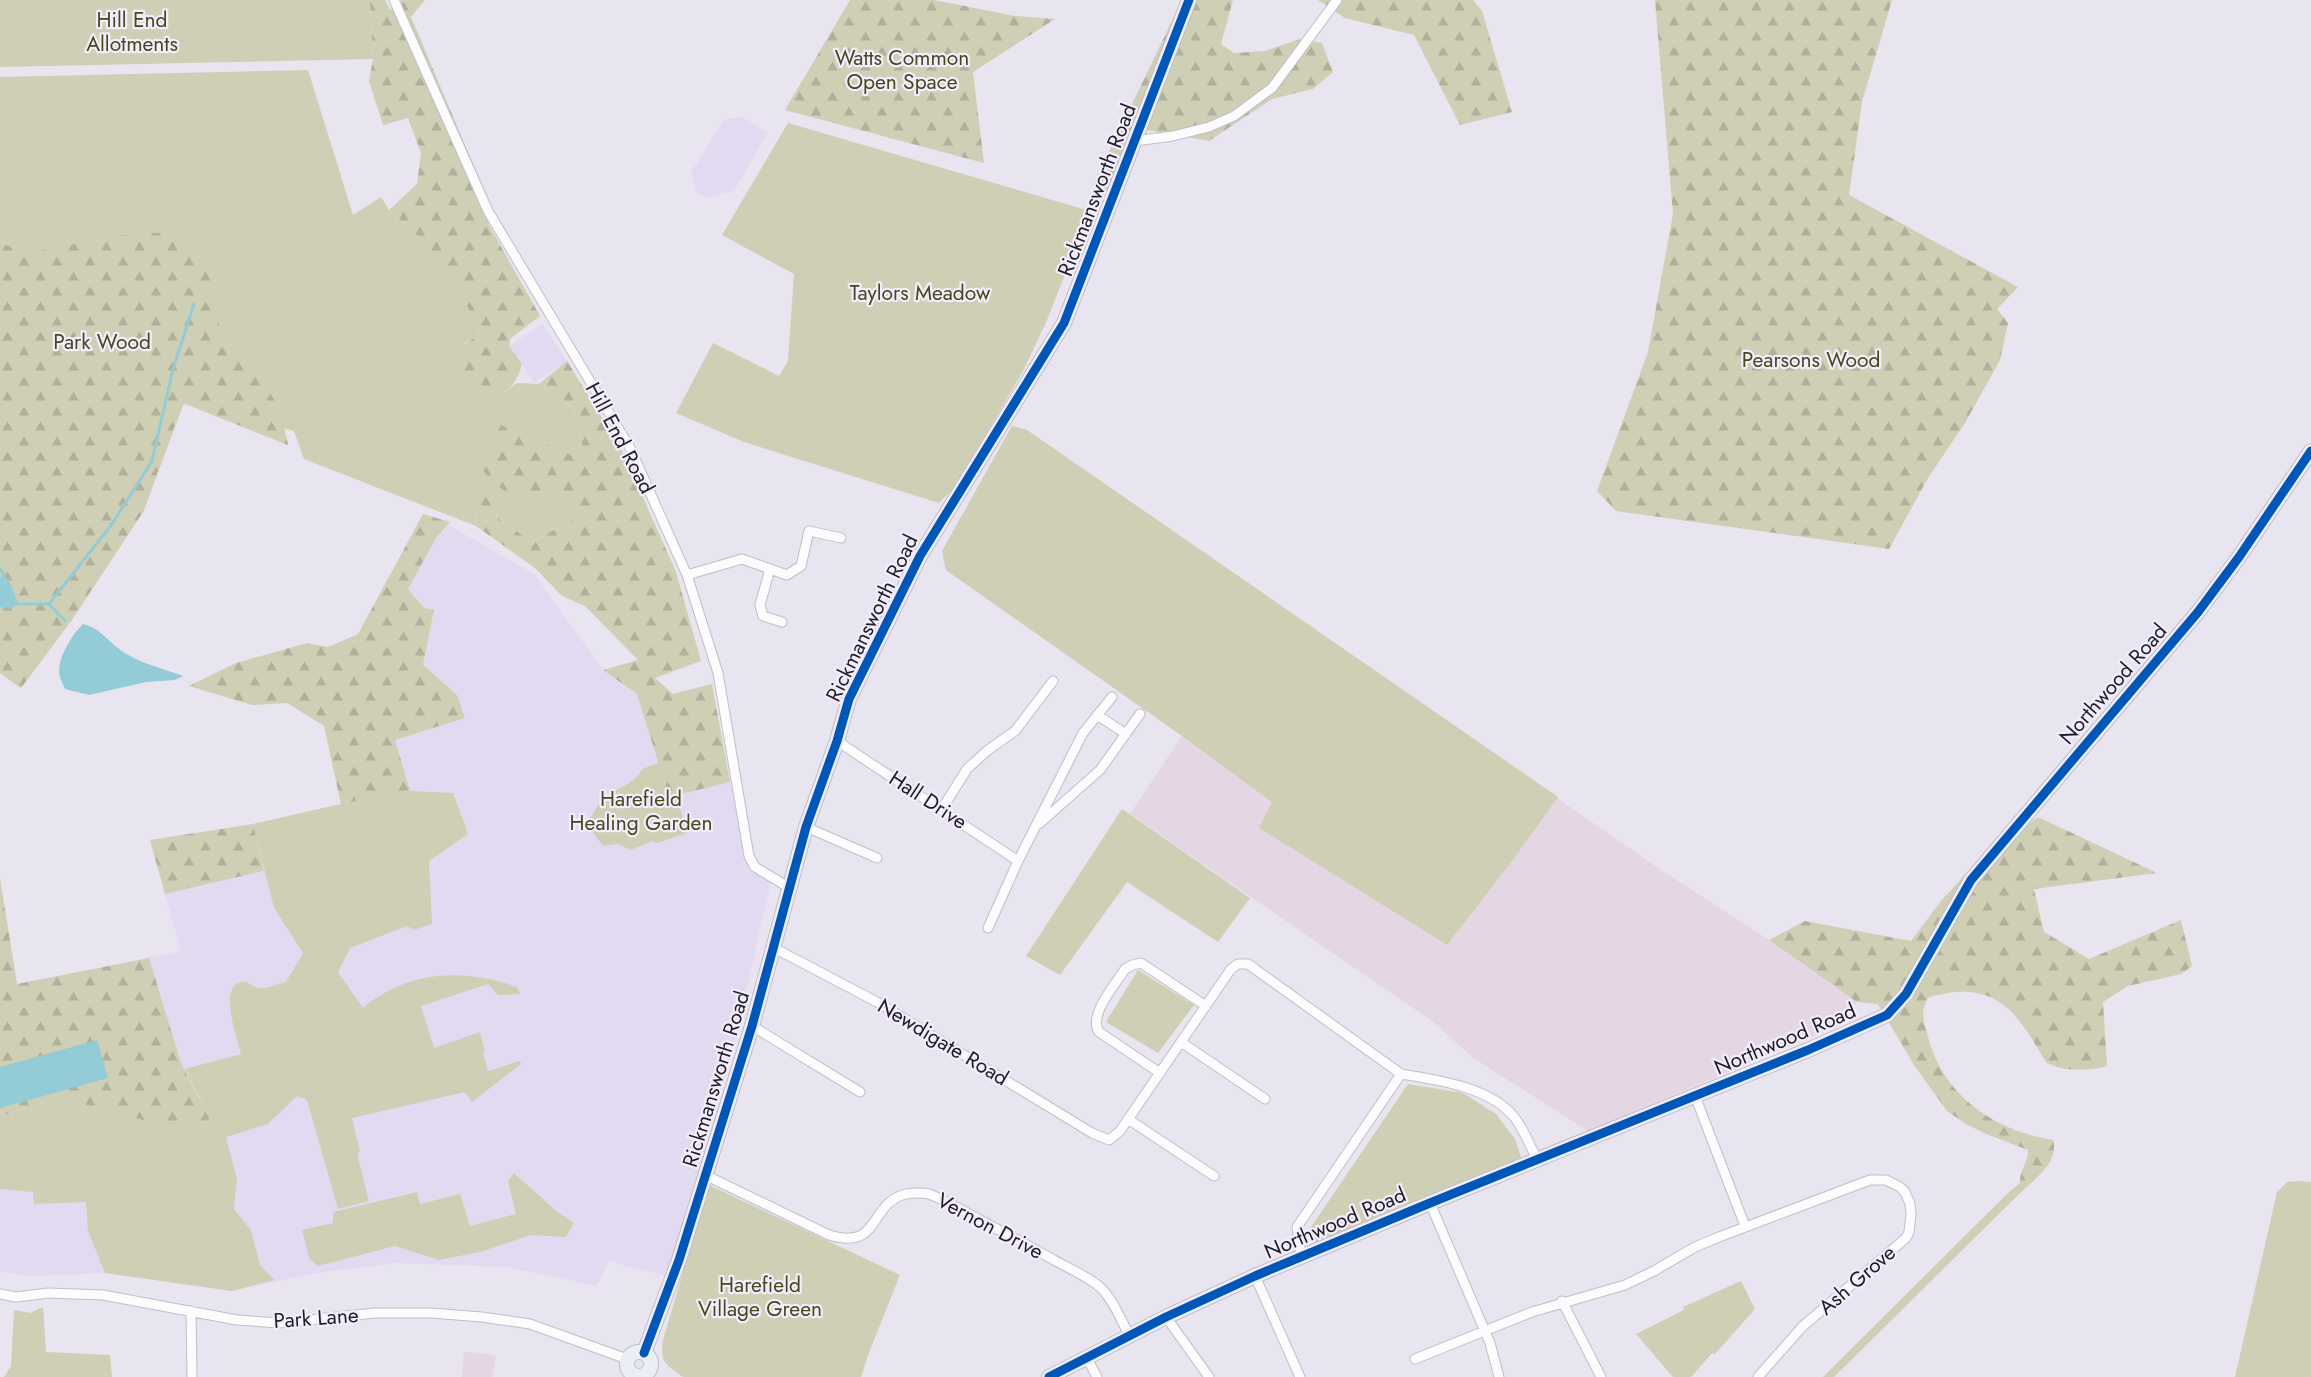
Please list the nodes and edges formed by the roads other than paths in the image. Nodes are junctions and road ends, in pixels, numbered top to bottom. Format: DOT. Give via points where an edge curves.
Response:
graph roads {
  1 [pos="394,0"];
  2 [pos="1189,0"];
  3 [pos="1337,0"];
  4 [pos="1135,141"];
  5 [pos="2311,451"];
  6 [pos="841,538"];
  7 [pos="770,569"];
  8 [pos="687,575"];
  9 [pos="782,622"];
  10 [pos="1053,681"];
  11 [pos="1112,697"];
  12 [pos="1140,714"];
  13 [pos="1097,715"];
  14 [pos="1126,734"];
  15 [pos="837,741"];
  16 [pos="942,808"];
  17 [pos="806,827"];
  18 [pos="1035,828"];
  19 [pos="877,858"];
  20 [pos="1018,861"];
  21 [pos="788,887"];
  22 [pos="988,928"];
  23 [pos="774,948"];
  24 [pos="1206,1006"];
  25 [pos="752,1026"];
  26 [pos="1181,1042"];
  27 [pos="1160,1073"];
  28 [pos="1401,1074"];
  29 [pos="861,1092"];
  30 [pos="1695,1096"];
  31 [pos="1265,1099"];
  32 [pos="1128,1119"];
  33 [pos="1537,1160"];
  34 [pos="705,1174"];
  35 [pos="1214,1176"];
  36 [pos="1430,1203"];
  37 [pos="1745,1226"];
  38 [pos="1301,1256"];
  39 [pos="1255,1276"];
  40 [pos="0,1294"];
  41 [pos="1562,1301"];
  42 [pos="191,1311"];
  43 [pos="1166,1317"];
  44 [pos="1485,1330"];
  45 [pos="1129,1335"];
  46 [pos="644,1353"];
  47 [pos="1086,1356"];
  48 [pos="627,1359"];
  49 [pos="1415,1359"];
  50 [pos="651,1375"];
  51 [pos="632,1376"];
  52 [pos="192,1377"];
  53 [pos="1049,1377"];
  54 [pos="1097,1377"];
  55 [pos="1209,1377"];
  56 [pos="1300,1377"];
  57 [pos="1499,1377"];
  58 [pos="1601,1377"];
  59 [pos="1758,1377"];
  1 -- 8 [label="street, Hill End Road" via="488,211 630,448"];
  2 -- 4 [label="street, Rickmansworth Road"];
  3 -- 4 [label="street" via="1272,88 1234,116 1202,129"];
  4 -- 15 [label="street, Rickmansworth Road" via="1064,323 920,556 849,699"];
  5 -- 30 [label="street, Northwood Road" via="2198,612 1971,880 1906,994 1887,1015"];
  6 -- 7 [label="street" via="809,531 801,566 787,575"];
  7 -- 8 [label="street" via="742,559"];
  7 -- 9 [label="street" via="760,605 763,616"];
  8 -- 21 [label="street, Hill End Road" via="718,673 749,856 754,867"];
  10 -- 16 [label="street" via="1015,731 967,769"];
  11 -- 13 [label="street"];
  12 -- 14 [label="street"];
  13 -- 14 [label="street"];
  13 -- 18 [label="street" via="1083,733"];
  14 -- 18 [label="street" via="1100,770"];
  15 -- 16 [label="street, Hall Drive"];
  15 -- 17 [label="street, Rickmansworth Road"];
  16 -- 20 [label="street, Hall Drive"];
  17 -- 19 [label="street"];
  17 -- 21 [label="street, Rickmansworth Road"];
  18 -- 20 [label="street"];
  20 -- 22 [label="street"];
  21 -- 23 [label="street, Rickmansworth Road"];
  23 -- 25 [label="street, Rickmansworth Road"];
  23 -- 32 [label="street, Newdigate Road" via="877,1002 1092,1133 1109,1140"];
  24 -- 26 [label="street"];
  24 -- 27 [label="street" via="1141,963 1125,969 1096,1015 1096,1027"];
  24 -- 28 [label="street" via="1231,969 1248,964"];
  25 -- 29 [label="street"];
  25 -- 34 [label="street, Rickmansworth Road"];
  26 -- 27 [label="street"];
  26 -- 31 [label="street"];
  27 -- 32 [label="street"];
  28 -- 33 [label="street" via="1466,1087 1498,1103 1515,1118"];
  28 -- 38 [label="street" via="1297,1227"];
  30 -- 33 [label="street, Northwood Road"];
  30 -- 37 [label="street"];
  32 -- 35 [label="street"];
  33 -- 36 [label="street, Northwood Road"];
  34 -- 45 [label="street, Vernon Drive" via="843,1239 866,1232 894,1199 907,1194 928,1194 1096,1284"];
  34 -- 46 [label="street, Rickmansworth Road" via="670,1287"];
  36 -- 38 [label="street, Northwood Road"];
  36 -- 44 [label="street"];
  37 -- 41 [label="street, Ash Grove" via="1695,1247 1625,1285"];
  37 -- 59 [label="street, Ash Grove" via="1869,1180 1886,1180 1900,1187 1911,1209 1906,1238 1802,1327"];
  38 -- 39 [label="street, Northwood Road"];
  39 -- 43 [label="street, Northwood Road"];
  39 -- 56 [label="street"];
  40 -- 42 [label="street, Park Lane" via="103,1294"];
  41 -- 44 [label="street, Ash Grove"];
  41 -- 58 [label="street"];
  42 -- 48 [label="street, Park Lane" via="279,1323 375,1313 482,1317 530,1324"];
  42 -- 52 [label="street"];
  43 -- 45 [label="street, Northwood Road"];
  43 -- 55 [label="street"];
  44 -- 49 [label="street, Ash Grove"];
  44 -- 57 [label="street"];
  45 -- 47 [label="street, Northwood Road"];
  46 -- 48 [label="street" via="636,1352"];
  46 -- 50 [label="street" via="651,1361"];
  47 -- 53 [label="street, Northwood Road"];
  47 -- 54 [label="street"];
  48 -- 51 [label="street"];
  50 -- 51 [label="street"];
}
